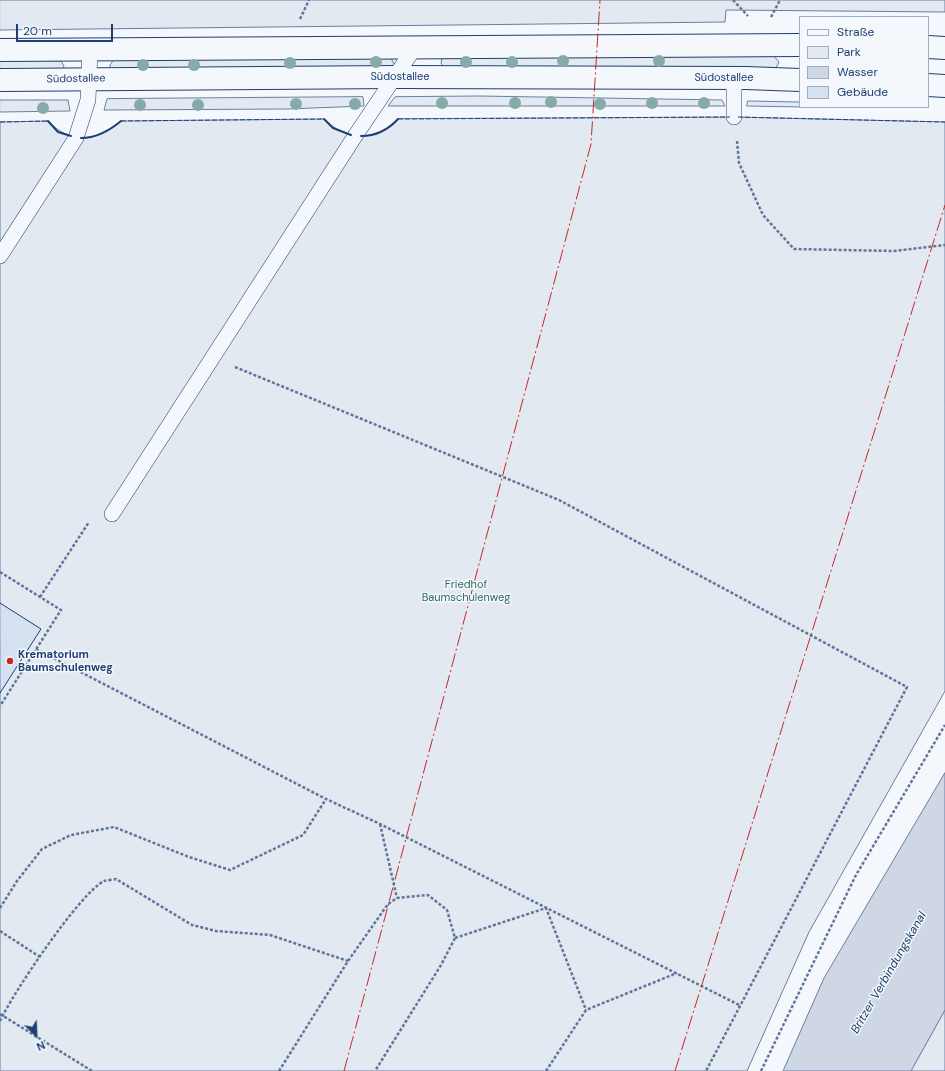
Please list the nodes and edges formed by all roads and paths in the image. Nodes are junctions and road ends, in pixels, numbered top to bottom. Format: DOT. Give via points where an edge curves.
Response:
graph roads {
  1 [pos="309,0"];
  2 [pos="733,0"];
  3 [pos="780,0"];
  4 [pos="774,10"];
  5 [pos="748,16"];
  6 [pos="299,20"];
  7 [pos="799,45"];
  8 [pos="415,46"];
  9 [pos="929,47"];
  10 [pos="945,48"];
  11 [pos="90,49"];
  12 [pos="0,50"];
  13 [pos="394,77"];
  14 [pos="734,78"];
  15 [pos="89,79"];
  16 [pos="0,80"];
  17 [pos="799,80"];
  18 [pos="929,85"];
  19 [pos="945,86"];
  20 [pos="734,117"];
  21 [pos="945,245"];
  22 [pos="0,256"];
  23 [pos="214,358"];
  24 [pos="112,514"];
  25 [pos="92,517"];
  26 [pos="0,572"];
  27 [pos="40,597"];
  28 [pos="36,649"];
  29 [pos="0,706"];
  30 [pos="945,725"];
  31 [pos="326,799"];
  32 [pos="380,824"];
  33 [pos="398,898"];
  34 [pos="0,908"];
  35 [pos="546,908"];
  36 [pos="0,931"];
  37 [pos="455,938"];
  38 [pos="40,957"];
  39 [pos="348,961"];
  40 [pos="677,974"];
  41 [pos="739,1006"];
  42 [pos="586,1010"];
  43 [pos="1,1015"];
  44 [pos="0,1021"];
  45 [pos="92,1071"];
  46 [pos="278,1071"];
  47 [pos="375,1071"];
  48 [pos="546,1071"];
  49 [pos="706,1071"];
  50 [pos="761,1071"];
  1 -- 6 [label="path"];
  2 -- 5 [label="path"];
  3 -- 4 [label="path"];
  7 -- 8 [label="main road"];
  8 -- 11 [label="main road"];
  8 -- 13 [label="lane"];
  9 -- 10 [label="main road"];
  11 -- 12 [label="main road"];
  11 -- 15 [label="lane"];
  13 -- 14 [label="main road, Südostallee"];
  13 -- 15 [label="main road, Südostallee"];
  13 -- 23 [label="lane"];
  14 -- 17 [label="main road, Südostallee"];
  14 -- 20 [label="lane"];
  15 -- 16 [label="main road, Südostallee"];
  15 -- 22 [label="lane" via="88,100 76,138"];
  18 -- 19 [label="main road"];
  20 -- 21 [label="path" via="739,163 763,215 794,250 894,251"];
  23 -- 24 [label="lane"];
  23 -- 41 [label="path" via="559,500 907,687"];
  25 -- 27 [label="path"];
  26 -- 27 [label="path"];
  27 -- 28 [label="path" via="61,610"];
  28 -- 29 [label="path"];
  28 -- 31 [label="path"];
  30 -- 50 [label="path" via="856,874"];
  31 -- 32 [label="path"];
  31 -- 34 [label="path" via="303,835 230,870 114,827 71,835 42,849"];
  32 -- 33 [label="path"];
  32 -- 35 [label="path"];
  33 -- 37 [label="path" via="428,895 447,910"];
  33 -- 39 [label="path" via="388,904"];
  35 -- 37 [label="path"];
  35 -- 40 [label="path"];
  35 -- 42 [label="path"];
  36 -- 38 [label="path"];
  37 -- 47 [label="path"];
  38 -- 39 [label="path" via="79,903 104,881 116,879 192,925 270,935"];
  38 -- 43 [label="path"];
  39 -- 46 [label="path"];
  40 -- 41 [label="path"];
  40 -- 42 [label="path"];
  41 -- 49 [label="path"];
  42 -- 48 [label="path"];
  43 -- 44 [label="path"];
  43 -- 45 [label="path"];
}
